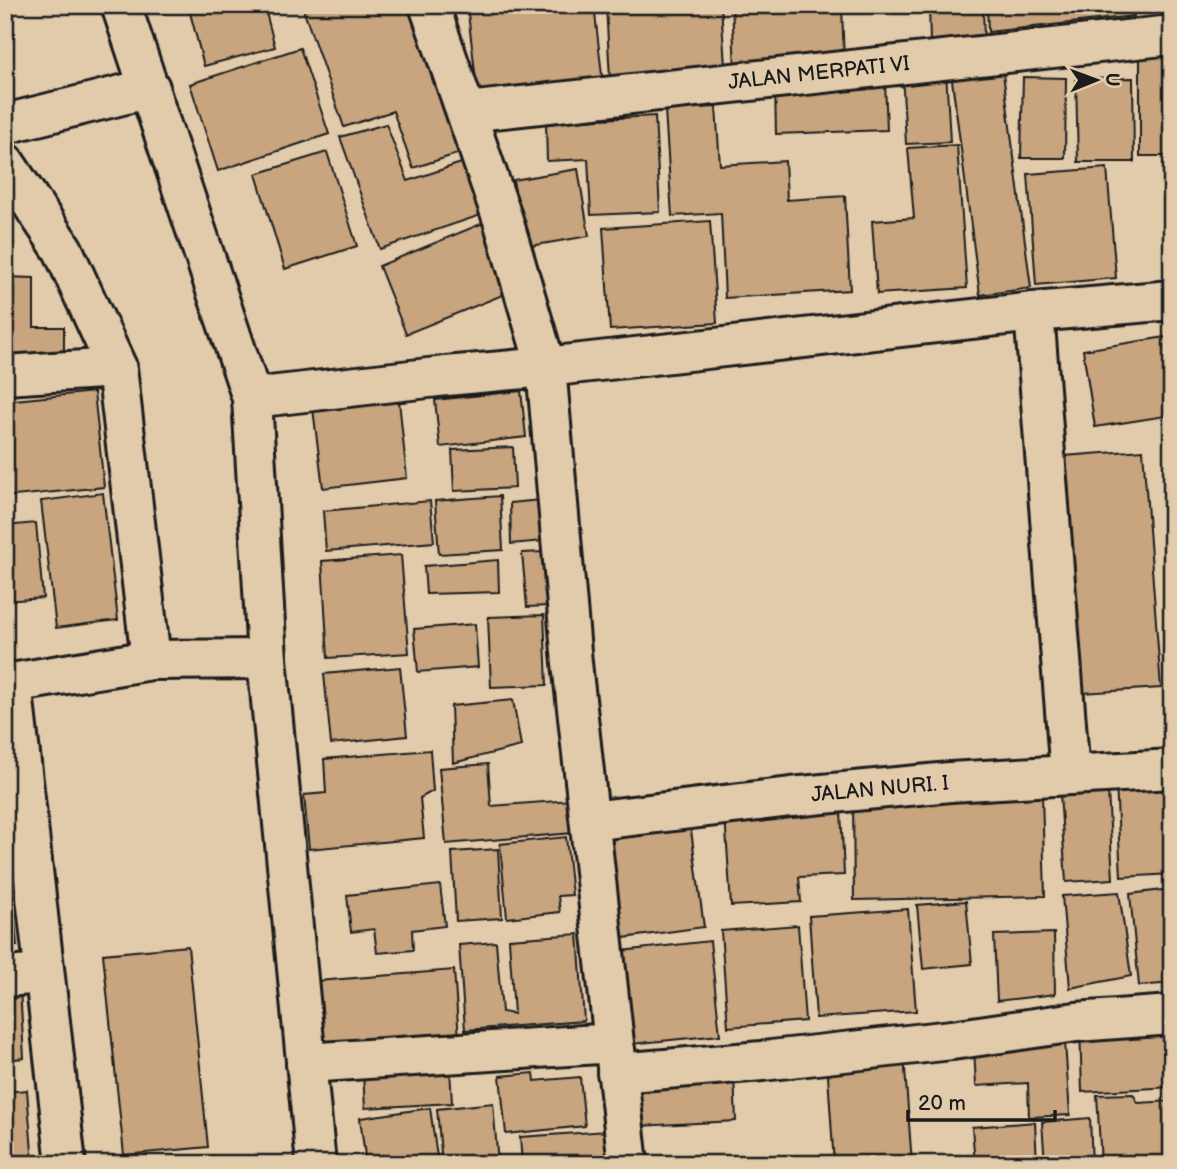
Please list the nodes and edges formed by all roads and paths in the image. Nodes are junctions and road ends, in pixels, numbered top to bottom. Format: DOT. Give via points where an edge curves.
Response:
graph roads {
  1 [pos="121,5"];
  2 [pos="429,5"];
  3 [pos="1169,25"];
  4 [pos="150,88"];
  5 [pos="467,112"];
  6 [pos="5,124"];
  7 [pos="5,163"];
  8 [pos="1172,300"];
  9 [pos="1034,312"];
  10 [pos="546,367"];
  11 [pos="117,368"];
  12 [pos="5,374"];
  13 [pos="252,398"];
  14 [pos="267,659"];
  15 [pos="151,660"];
  16 [pos="9,683"];
  17 [pos="1172,769"];
  18 [pos="1070,775"];
  19 [pos="590,821"];
  20 [pos="44,974"];
  21 [pos="5,977"];
  22 [pos="1172,1016"];
  23 [pos="616,1058"];
  24 [pos="306,1063"];
  25 [pos="66,1164"];
  26 [pos="316,1164"];
  27 [pos="628,1164"];
  1 -- 4 [label="street"];
  2 -- 5 [label="street"];
  3 -- 5 [label="street, JALAN MERPATI VI"];
  4 -- 6 [label="street"];
  4 -- 13 [label="street"];
  5 -- 10 [label="street"];
  7 -- 11 [label="street" via="63,250"];
  8 -- 9 [label="street"];
  9 -- 10 [label="street"];
  9 -- 18 [label="street"];
  10 -- 13 [label="street"];
  10 -- 19 [label="street"];
  11 -- 12 [label="street"];
  11 -- 15 [label="street"];
  13 -- 14 [label="street"];
  14 -- 15 [label="street"];
  14 -- 24 [label="street"];
  15 -- 16 [label="street"];
  16 -- 20 [label="street"];
  17 -- 18 [label="street, JALAN NURI. I"];
  18 -- 19 [label="street, JALAN NURI. I" via="791,797"];
  19 -- 23 [label="street"];
  20 -- 21 [label="street"];
  20 -- 25 [label="street"];
  22 -- 23 [label="street" via="1076,1022 762,1061"];
  23 -- 24 [label="street"];
  23 -- 27 [label="street"];
  24 -- 26 [label="street"];
}
